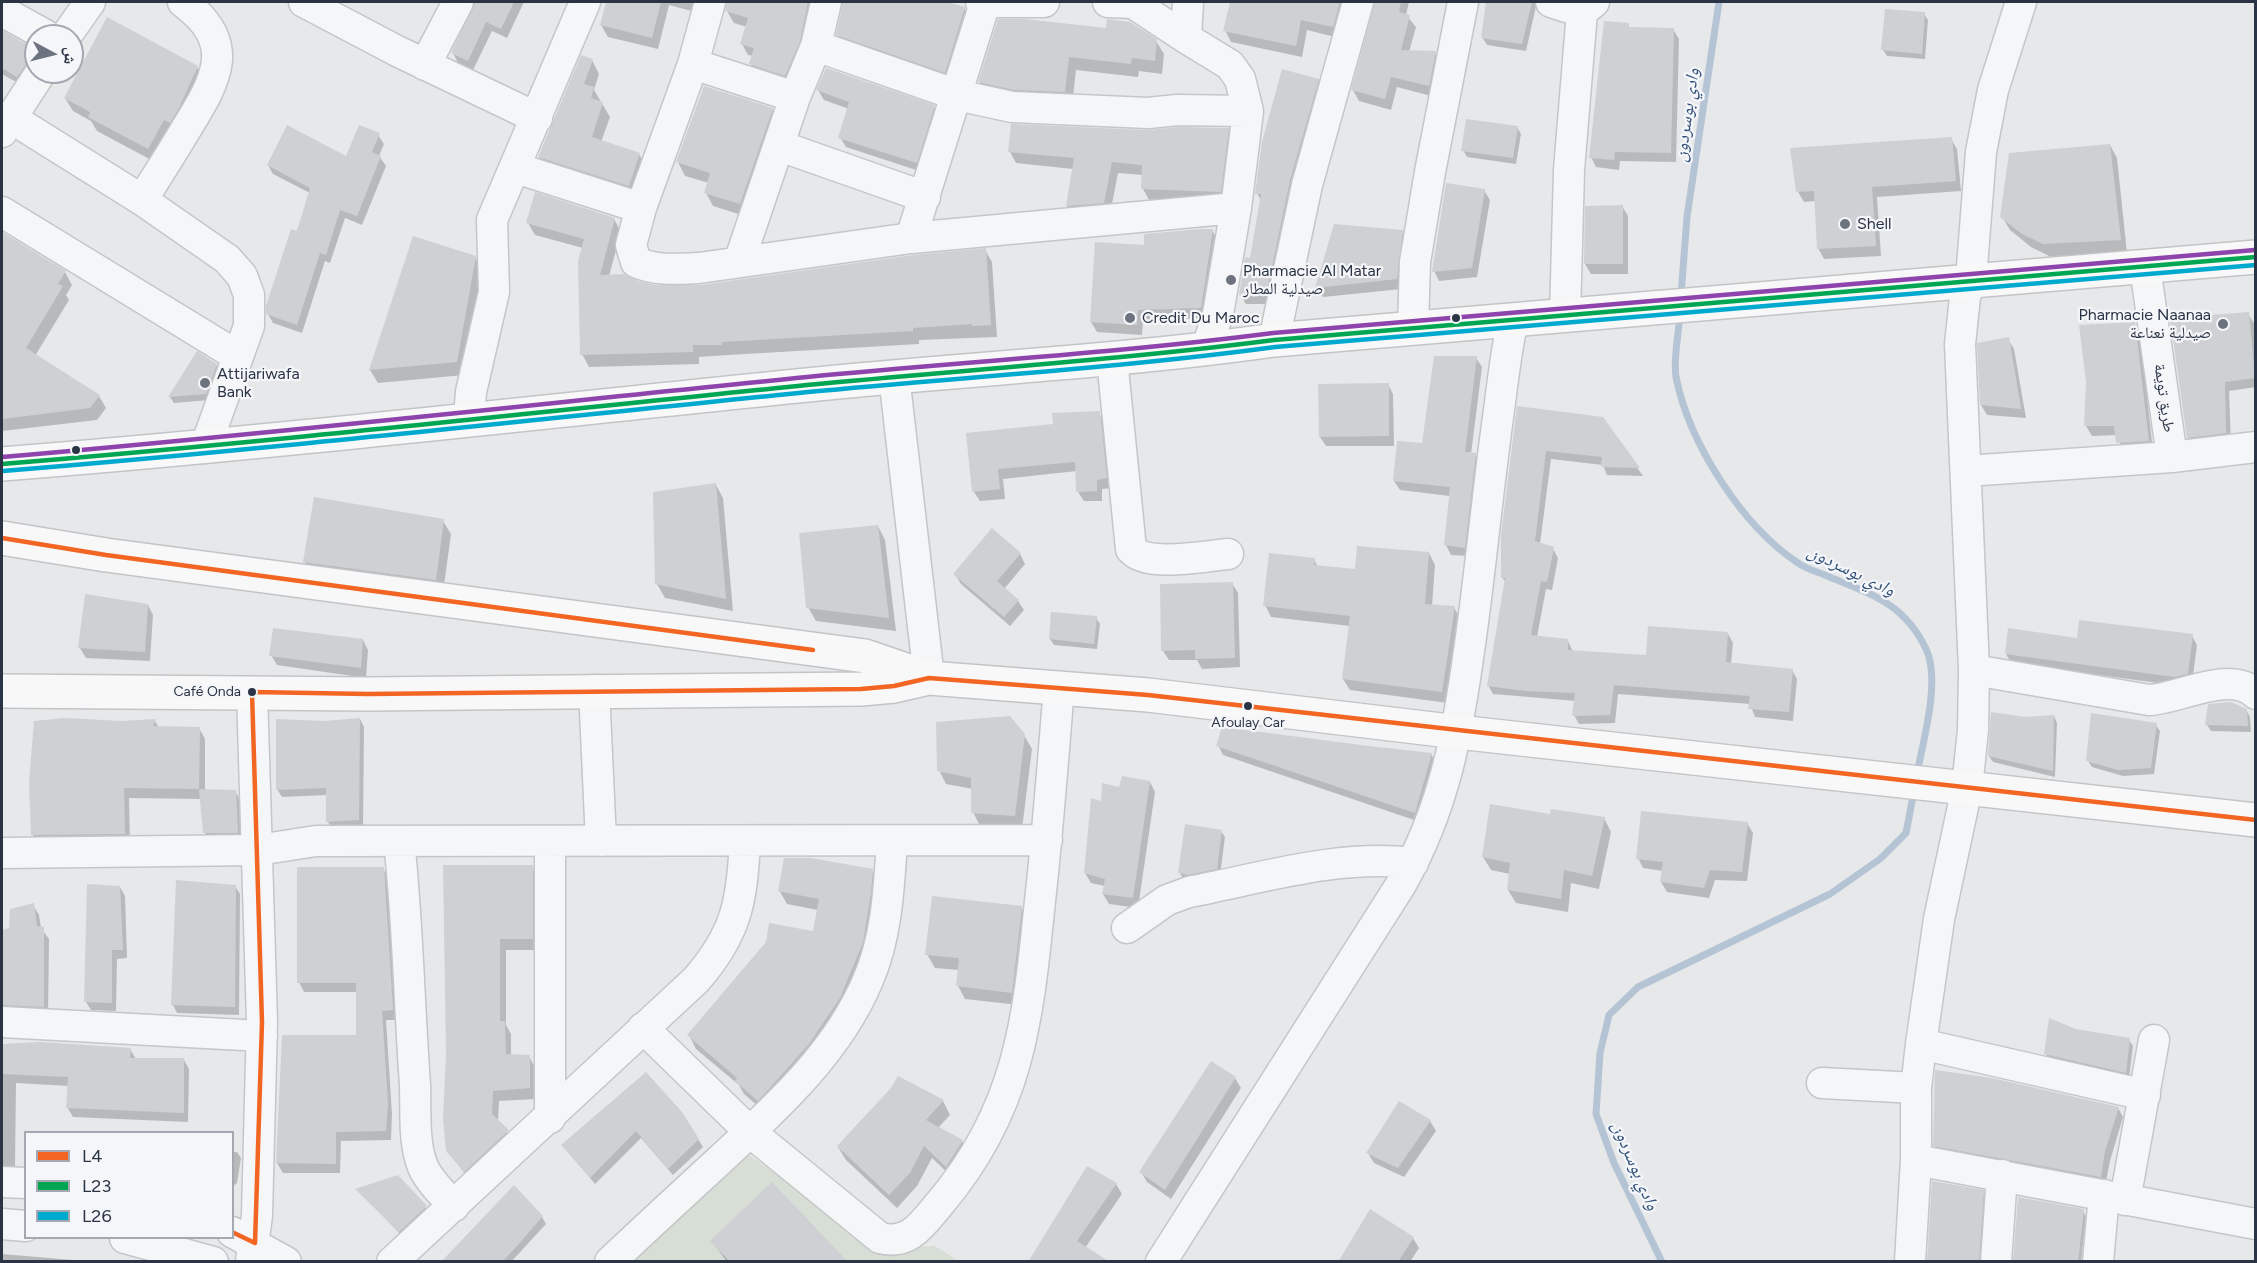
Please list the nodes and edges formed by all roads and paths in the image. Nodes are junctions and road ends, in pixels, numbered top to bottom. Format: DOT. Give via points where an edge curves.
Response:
graph roads {
  1 [pos="90,2"];
  2 [pos="183,2"];
  3 [pos="304,2"];
  4 [pos="458,2"];
  5 [pos="585,2"];
  6 [pos="710,2"];
  7 [pos="826,2"];
  8 [pos="983,2"];
  9 [pos="1044,2"];
  10 [pos="1107,2"];
  11 [pos="1188,2"];
  12 [pos="1358,2"];
  13 [pos="1463,2"];
  14 [pos="1551,2"];
  15 [pos="2021,2"];
  16 [pos="1588,7"];
  17 [pos="2,11"];
  18 [pos="25,24"];
  19 [pos="74,24"];
  20 [pos="1186,38"];
  21 [pos="816,46"];
  22 [pos="693,64"];
  23 [pos="425,65"];
  24 [pos="33,84"];
  25 [pos="957,95"];
  26 [pos="795,98"];
  27 [pos="1248,111"];
  28 [pos="537,118"];
  29 [pos="6,125"];
  30 [pos="780,146"];
  31 [pos="516,168"];
  32 [pos="925,197"];
  33 [pos="142,200"];
  34 [pos="641,208"];
  35 [pos="1236,208"];
  36 [pos="2,212"];
  37 [pos="911,238"];
  38 [pos="2256,257"];
  39 [pos="739,262"];
  40 [pos="2148,267"];
  41 [pos="1971,279"];
  42 [pos="1565,316"];
  43 [pos="1513,320"];
  44 [pos="1413,327"];
  45 [pos="1274,340"];
  46 [pos="1207,347"];
  47 [pos="236,355"];
  48 [pos="1112,359"];
  49 [pos="894,376"];
  50 [pos="469,419"];
  51 [pos="2256,447"];
  52 [pos="205,448"];
  53 [pos="2172,457"];
  54 [pos="2,464"];
  55 [pos="1966,471"];
  56 [pos="2,538"];
  57 [pos="1228,554"];
  58 [pos="1974,670"];
  59 [pos="928,678"];
  60 [pos="1059,688"];
  61 [pos="594,690"];
  62 [pos="2,691"];
  63 [pos="252,692"];
  64 [pos="2256,694"];
  65 [pos="1458,732"];
  66 [pos="1959,787"];
  67 [pos="2256,820"];
  68 [pos="1047,840"];
  69 [pos="601,841"];
  70 [pos="745,841"];
  71 [pos="892,841"];
  72 [pos="399,842"];
  73 [pos="550,842"];
  74 [pos="258,850"];
  75 [pos="2,853"];
  76 [pos="1413,864"];
  77 [pos="1127,928"];
  78 [pos="2,1023"];
  79 [pos="644,1028"];
  80 [pos="262,1036"];
  81 [pos="2154,1040"];
  82 [pos="1921,1044"];
  83 [pos="1822,1083"];
  84 [pos="1916,1088"];
  85 [pos="2145,1095"];
  86 [pos="550,1118"];
  87 [pos="750,1132"];
  88 [pos="1916,1160"];
  89 [pos="2002,1175"];
  90 [pos="2,1182"];
  91 [pos="24,1184"];
  92 [pos="2115,1198"];
  93 [pos="454,1206"];
  94 [pos="2,1224"];
  95 [pos="2256,1224"];
  96 [pos="24,1226"];
  97 [pos="129,1239"];
  98 [pos="246,1245"];
  99 [pos="213,1262"];
  100 [pos="286,1262"];
  101 [pos="392,1262"];
  102 [pos="610,1262"];
  103 [pos="1161,1262"];
  104 [pos="1910,1262"];
  105 [pos="1996,1262"];
  106 [pos="2098,1262"];
  1 -- 19 [label="street"];
  2 -- 33 [label="street" via="210,28 218,51 218,66 209,93"];
  3 -- 23 [label="street"];
  4 -- 23 [label="street"];
  5 -- 28 [label="street"];
  6 -- 22 [label="street"];
  7 -- 21 [label="street"];
  8 -- 9 [label="street"];
  8 -- 25 [label="street"];
  10 -- 20 [label="street" via="1133,3"];
  11 -- 20 [label="street"];
  12 -- 45 [label="street" via="1307,184"];
  13 -- 44 [label="street" via="1415,261"];
  14 -- 16 [label="street"];
  15 -- 41 [label="street" via="1993,90 1981,152"];
  16 -- 42 [label="street" via="1569,170"];
  17 -- 18 [label="street"];
  20 -- 27 [label="street" via="1230,65 1240,79"];
  21 -- 25 [label="street"];
  21 -- 26 [label="street"];
  22 -- 26 [label="street"];
  22 -- 34 [label="street"];
  23 -- 28 [label="street"];
  24 -- 29 [label="street"];
  25 -- 27 [label="street" via="1012,108 1148,113"];
  25 -- 32 [label="street"];
  26 -- 30 [label="street"];
  27 -- 35 [label="street"];
  28 -- 31 [label="street"];
  29 -- 33 [label="street"];
  30 -- 32 [label="street"];
  30 -- 39 [label="street"];
  31 -- 34 [label="street"];
  31 -- 50 [label="street" via="492,220 494,292 471,392"];
  32 -- 37 [label="street"];
  33 -- 47 [label="street" via="227,260 242,276 251,312"];
  34 -- 39 [label="street" via="631,245 636,262 653,268 677,269"];
  35 -- 37 [label="street"];
  35 -- 46 [label="street" via="1218,314"];
  36 -- 47 [label="street"];
  37 -- 39 [label="street"];
  38 -- 40 [label="main road"];
  40 -- 41 [label="main road"];
  40 -- 53 [label="street, طريق تويمة"];
  41 -- 42 [label="main road"];
  41 -- 55 [label="street" via="1963,306 1960,344"];
  42 -- 43 [label="main road"];
  43 -- 44 [label="main road"];
  43 -- 65 [label="street"];
  44 -- 45 [label="main road"];
  45 -- 46 [label="main road"];
  46 -- 48 [label="main road"];
  47 -- 52 [label="street"];
  48 -- 49 [label="main road"];
  48 -- 57 [label="street" via="1131,549 1152,560"];
  49 -- 50 [label="main road"];
  49 -- 59 [label="street"];
  50 -- 52 [label="main road"];
  51 -- 53 [label="street"];
  52 -- 54 [label="main road"];
  53 -- 55 [label="street"];
  55 -- 58 [label="street"];
  56 -- 59 [label="main road" via="865,656"];
  58 -- 64 [label="street" via="2149,700 2219,684"];
  58 -- 66 [label="street" via="1973,730"];
  59 -- 60 [label="main road"];
  59 -- 61 [label="main road" via="861,689"];
  60 -- 65 [label="main road" via="1148,694"];
  60 -- 68 [label="street"];
  61 -- 63 [label="main road"];
  61 -- 69 [label="street"];
  62 -- 63 [label="main road"];
  63 -- 74 [label="street"];
  65 -- 66 [label="main road"];
  65 -- 76 [label="street" via="1439,804"];
  66 -- 67 [label="main road"];
  66 -- 82 [label="street"];
  68 -- 71 [label="street"];
  68 -- 87 [label="street" via="1024,1034 1010,1083 975,1159 915,1233 899,1240 880,1238"];
  69 -- 70 [label="street"];
  69 -- 73 [label="street"];
  70 -- 71 [label="street"];
  70 -- 79 [label="street" via="743,888 733,924 717,956"];
  71 -- 87 [label="street" via="884,926 869,980 839,1032 811,1069"];
  72 -- 73 [label="street"];
  72 -- 74 [label="street" via="316,841"];
  72 -- 93 [label="street" via="410,966 418,1142 423,1165 433,1183"];
  73 -- 86 [label="street"];
  74 -- 75 [label="street"];
  74 -- 80 [label="street"];
  76 -- 77 [label="street" via="1343,863 1189,892 1167,900"];
  76 -- 103 [label="street"];
  78 -- 80 [label="street"];
  79 -- 86 [label="street"];
  79 -- 87 [label="street"];
  80 -- 98 [label="street"];
  81 -- 85 [label="street"];
  82 -- 84 [label="street"];
  82 -- 85 [label="street"];
  83 -- 84 [label="street"];
  84 -- 88 [label="street"];
  85 -- 92 [label="street"];
  86 -- 93 [label="street"];
  87 -- 102 [label="street"];
  88 -- 89 [label="street"];
  88 -- 104 [label="street"];
  89 -- 92 [label="street"];
  89 -- 105 [label="street"];
  90 -- 91 [label="street"];
  92 -- 95 [label="street"];
  92 -- 106 [label="street"];
  93 -- 101 [label="street"];
  94 -- 96 [label="street"];
  97 -- 99 [label="street"];
  98 -- 100 [label="street"];
}
